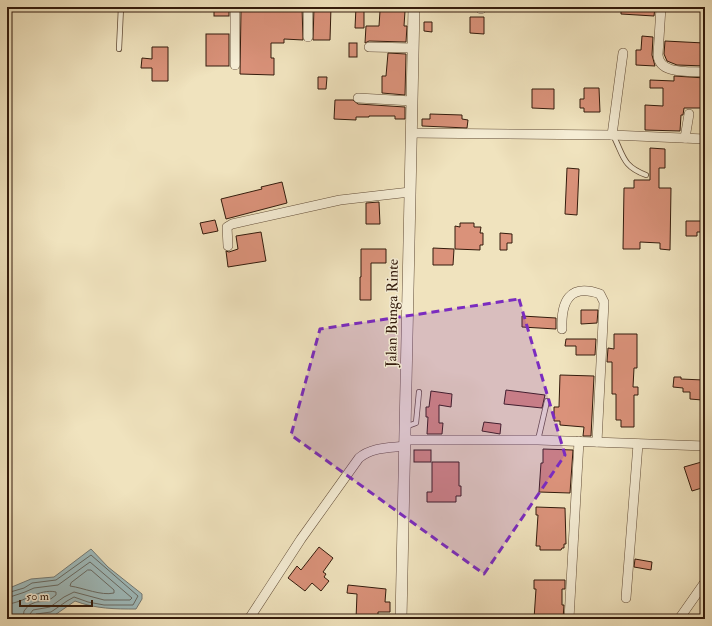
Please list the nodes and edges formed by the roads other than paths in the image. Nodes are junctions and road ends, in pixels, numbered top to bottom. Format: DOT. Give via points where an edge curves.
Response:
graph roads {
  1 [pos="121,7"];
  2 [pos="235,7"];
  3 [pos="308,7"];
  4 [pos="414,7"];
  5 [pos="661,7"];
  6 [pos="308,38"];
  7 [pos="370,46"];
  8 [pos="413,48"];
  9 [pos="119,49"];
  10 [pos="623,53"];
  11 [pos="235,65"];
  12 [pos="705,72"];
  13 [pos="358,98"];
  14 [pos="412,101"];
  15 [pos="689,114"];
  16 [pos="411,133"];
  17 [pos="612,135"];
  18 [pos="686,138"];
  19 [pos="705,139"];
  20 [pos="646,175"];
  21 [pos="410,192"];
  22 [pos="228,246"];
  23 [pos="562,329"];
  24 [pos="419,392"];
  25 [pos="547,400"];
  26 [pos="405,427"];
  27 [pos="538,440"];
  28 [pos="579,441"];
  29 [pos="597,442"];
  30 [pos="405,443"];
  31 [pos="638,444"];
  32 [pos="705,446"];
  33 [pos="705,582"];
  34 [pos="626,598"];
  35 [pos="248,619"];
  36 [pos="401,619"];
  37 [pos="569,619"];
  38 [pos="679,619"];
  1 -- 9 [label="lane"];
  2 -- 11 [label="street"];
  3 -- 6 [label="street"];
  4 -- 8 [label="street, Jalan Bunga Rinte"];
  5 -- 12 [label="street" via="658,55 661,65 669,70"];
  7 -- 8 [label="street"];
  8 -- 14 [label="street, Jalan Bunga Rinte"];
  10 -- 17 [label="street"];
  13 -- 14 [label="street"];
  14 -- 16 [label="street, Jalan Bunga Rinte"];
  15 -- 18 [label="street"];
  16 -- 17 [label="street"];
  16 -- 21 [label="street, Jalan Bunga Rinte"];
  17 -- 18 [label="street"];
  17 -- 20 [label="lane" via="627,165 634,171"];
  18 -- 19 [label="street"];
  21 -- 22 [label="street" via="340,200 232,224 227,227 226,232"];
  21 -- 26 [label="street, Jalan Bunga Rinte"];
  23 -- 29 [label="street" via="561,316 566,299 570,295 582,291 600,294 604,302"];
  24 -- 26 [label="lane" via="416,423"];
  25 -- 27 [label="lane"];
  26 -- 30 [label="street, Jalan Bunga Rinte"];
  27 -- 28 [label="street"];
  27 -- 30 [label="street"];
  28 -- 29 [label="street"];
  28 -- 37 [label="street"];
  29 -- 31 [label="street"];
  30 -- 35 [label="street" via="366,452 359,458"];
  30 -- 36 [label="street, Jalan Bunga Rinte"];
  31 -- 32 [label="street"];
  31 -- 34 [label="street"];
  33 -- 38 [label="street"];
}
